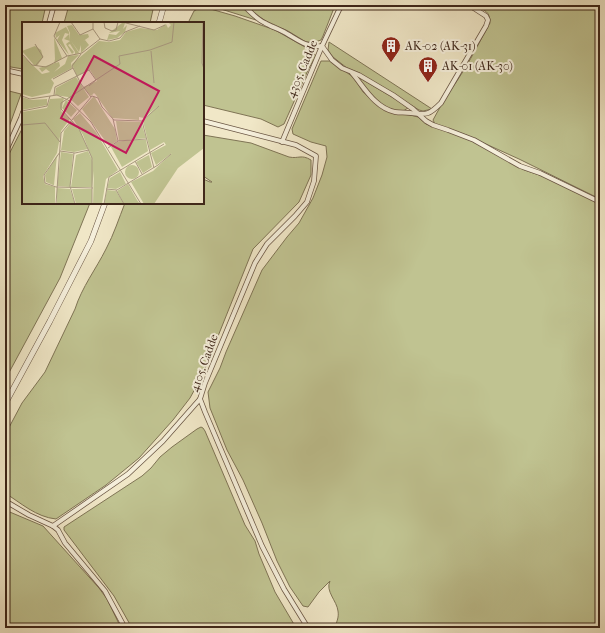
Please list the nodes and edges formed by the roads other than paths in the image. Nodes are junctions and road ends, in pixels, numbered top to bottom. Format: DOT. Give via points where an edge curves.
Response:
graph roads {
  1 [pos="54,5"];
  2 [pos="164,5"];
  3 [pos="243,5"];
  4 [pos="342,5"];
  5 [pos="469,5"];
  6 [pos="49,22"];
  7 [pos="159,22"];
  8 [pos="322,46"];
  9 [pos="5,70"];
  10 [pos="350,71"];
  11 [pos="22,74"];
  12 [pos="418,114"];
  13 [pos="22,115"];
  14 [pos="204,121"];
  15 [pos="282,142"];
  16 [pos="5,153"];
  17 [pos="600,202"];
  18 [pos="105,204"];
  19 [pos="200,399"];
  20 [pos="5,404"];
  21 [pos="5,501"];
  22 [pos="54,526"];
  23 [pos="125,628"];
  24 [pos="308,628"];
  1 -- 6 [label="street"];
  2 -- 7 [label="street"];
  3 -- 8 [label="street" via="265,24 304,44"];
  4 -- 8 [label="street, 4305. Cadde"];
  5 -- 12 [label="street" via="486,16 486,26 441,103 433,112"];
  8 -- 10 [label="street" via="332,60"];
  8 -- 15 [label="street, 4305. Cadde"];
  9 -- 11 [label="street"];
  10 -- 12 [label="street" via="393,95"];
  10 -- 12 [label="street" via="374,100 386,108 395,112"];
  12 -- 17 [label="street" via="426,122 474,140 520,166"];
  13 -- 16 [label="street"];
  14 -- 15 [label="street"];
  15 -- 19 [label="street, 4105. Cadde" via="296,145 316,156 314,181 307,202 266,244 255,263"];
  18 -- 20 [label="street" via="91,240"];
  19 -- 22 [label="street" via="163,441 128,474"];
  19 -- 24 [label="street, 4105. Cadde" via="262,546"];
  21 -- 22 [label="street"];
  22 -- 23 [label="street" via="105,591"];
}
